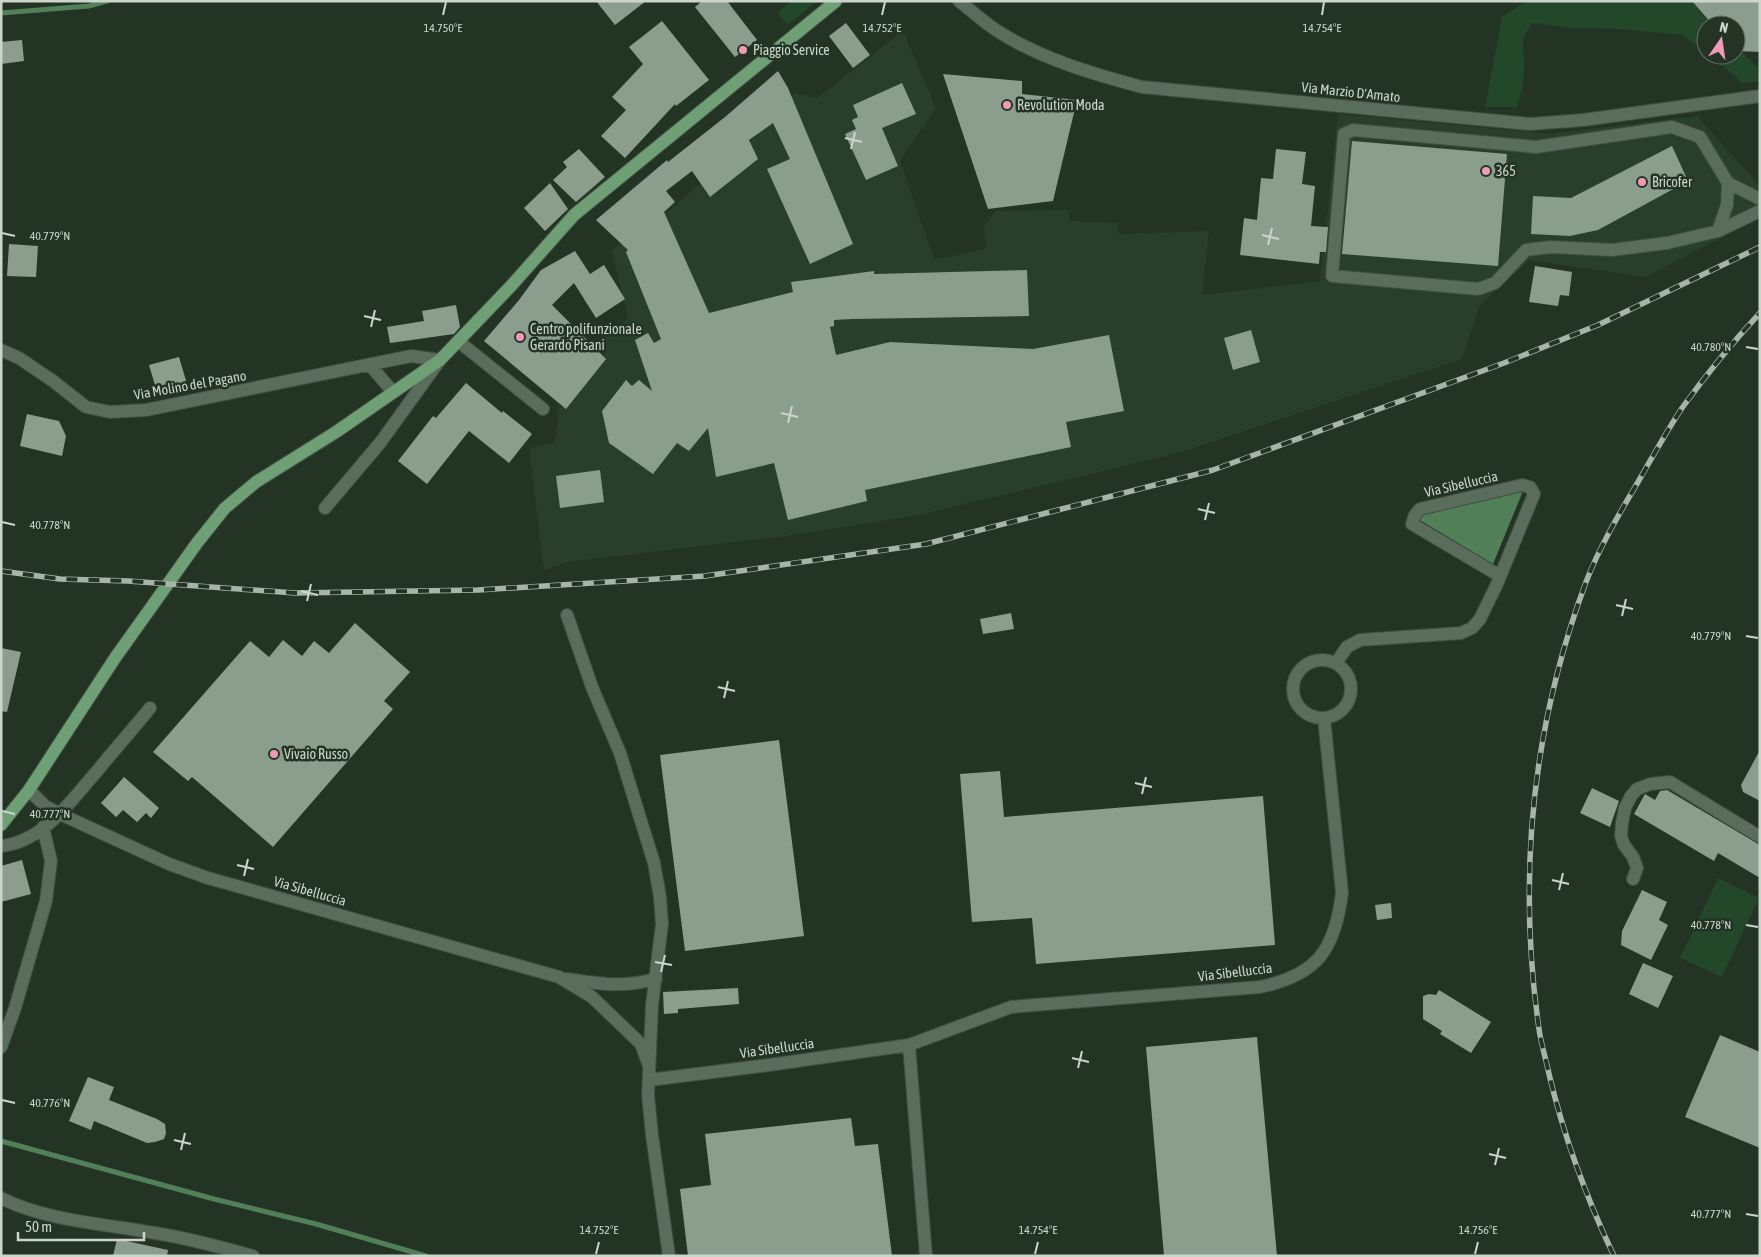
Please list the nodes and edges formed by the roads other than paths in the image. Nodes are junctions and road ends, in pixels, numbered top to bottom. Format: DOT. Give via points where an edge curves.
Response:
graph roads {
  1 [pos="836,1"];
  2 [pos="959,1"];
  3 [pos="1760,96"];
  4 [pos="1355,107"];
  5 [pos="1621,114"];
  6 [pos="1470,118"];
  7 [pos="1556,122"];
  8 [pos="1353,130"];
  9 [pos="1627,134"];
  10 [pos="1470,141"];
  11 [pos="1558,144"];
  12 [pos="1728,183"];
  13 [pos="1760,199"];
  14 [pos="1760,211"];
  15 [pos="1718,231"];
  16 [pos="458,341"];
  17 [pos="1,350"];
  18 [pos="440,360"];
  19 [pos="370,365"];
  20 [pos="394,392"];
  21 [pos="543,409"];
  22 [pos="325,508"];
  23 [pos="1500,576"];
  24 [pos="567,615"];
  25 [pos="1336,663"];
  26 [pos="150,708"];
  27 [pos="1324,718"];
  28 [pos="29,790"];
  29 [pos="60,814"];
  30 [pos="1,825"];
  31 [pos="43,827"];
  32 [pos="1760,837"];
  33 [pos="1,846"];
  34 [pos="1633,878"];
  35 [pos="559,977"];
  36 [pos="656,979"];
  37 [pos="909,1045"];
  38 [pos="1,1047"];
  39 [pos="649,1066"];
  40 [pos="649,1080"];
  41 [pos="1,1198"];
  42 [pos="253,1256"];
  43 [pos="669,1256"];
  44 [pos="926,1256"];
  1 -- 16 [label="main road" via="574,215"];
  2 -- 4 [label="street, Via Marzio D'Amato" via="998,32 1053,59 1142,87"];
  3 -- 5 [label="street, Via Marzio D'Amato"];
  4 -- 6 [label="street, Via Marzio D'Amato"];
  4 -- 8 [label="street"];
  5 -- 7 [label="street, Via Marzio D'Amato"];
  5 -- 9 [label="street"];
  6 -- 7 [label="street, Via Marzio D'Amato" via="1530,124"];
  6 -- 10 [label="street"];
  7 -- 11 [label="street"];
  8 -- 10 [label="street"];
  8 -- 15 [label="street" via="1344,134 1332,276 1478,289 1495,283 1526,250 1551,247 1612,250"];
  9 -- 11 [label="street"];
  9 -- 12 [label="street" via="1672,127 1700,137"];
  10 -- 11 [label="street" via="1536,146"];
  12 -- 13 [label="street"];
  12 -- 15 [label="street" via="1727,205"];
  14 -- 15 [label="street"];
  16 -- 18 [label="main road"];
  16 -- 21 [label="street"];
  17 -- 19 [label="street, Via Molino del Pagano" via="19,358 86,407 110,412 146,410"];
  18 -- 19 [label="street, Via Molino del Pagano" via="411,356"];
  18 -- 20 [label="main road"];
  18 -- 22 [label="street" via="380,443"];
  19 -- 20 [label="street"];
  20 -- 28 [label="main road" via="256,482 225,508 115,658"];
  23 -- 23 [label="street, Via Sibelluccia" via="1412,524 1414,515 1420,509 1522,485 1530,487 1534,494"];
  23 -- 25 [label="street, Via Sibelluccia" via="1480,619 1472,628 1460,633 1360,640 1347,647"];
  24 -- 36 [label="street, Via Sibelluccia" via="620,753 654,863 662,924"];
  25 -- 27 [label="street" via="1349,677 1351,695 1341,711"];
  25 -- 27 [label="street" via="1327,660 1308,663 1301,669 1293,687 1298,705 1314,717"];
  26 -- 29 [label="street"];
  27 -- 37 [label="street, Via Sibelluccia" via="1342,893 1333,936 1318,960 1304,972 1260,987 1011,1007"];
  28 -- 29 [label="street, Via Sibelluccia" via="45,806"];
  28 -- 30 [label="main road"];
  29 -- 31 [label="street"];
  29 -- 35 [label="street, Via Sibelluccia" via="169,864 208,878"];
  31 -- 33 [label="street" via="10,845"];
  31 -- 38 [label="street" via="51,861 46,900"];
  32 -- 34 [label="street" via="1670,782 1650,784 1637,789 1625,808 1621,836 1637,868"];
  35 -- 36 [label="street, Via Sibelluccia" via="609,985"];
  35 -- 39 [label="street, Via Sibelluccia" via="592,997 641,1044"];
  36 -- 39 [label="street, Via Sibelluccia"];
  37 -- 40 [label="street, Via Sibelluccia"];
  37 -- 44 [label="street"];
  39 -- 40 [label="street, Via Sibelluccia"];
  40 -- 43 [label="street, Via Sibelluccia" via="652,1135"];
  41 -- 42 [label="street" via="56,1216 158,1233"];
}
